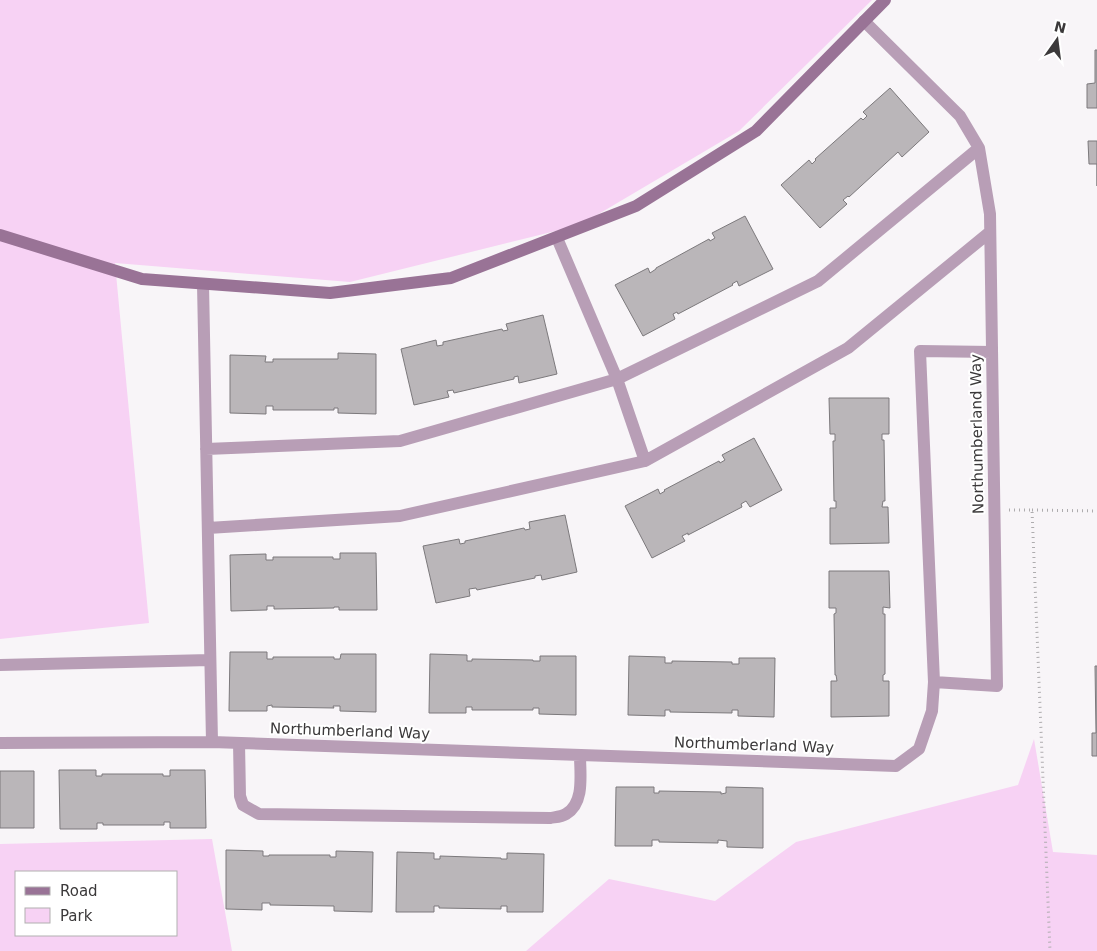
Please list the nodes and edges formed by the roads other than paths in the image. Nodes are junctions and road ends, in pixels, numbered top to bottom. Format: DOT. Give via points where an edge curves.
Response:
graph roads {
  1 [pos="885,0"];
  2 [pos="864,22"];
  3 [pos="979,148"];
  4 [pos="990,232"];
  5 [pos="0,236"];
  6 [pos="556,238"];
  7 [pos="203,284"];
  8 [pos="992,352"];
  9 [pos="617,379"];
  10 [pos="206,449"];
  11 [pos="645,461"];
  12 [pos="208,528"];
  13 [pos="210,660"];
  14 [pos="0,665"];
  15 [pos="934,682"];
  16 [pos="212,742"];
  17 [pos="0,743"];
  18 [pos="239,743"];
  19 [pos="580,755"];
  1 -- 2 [label="street"];
  2 -- 3 [label="street, Northumberland Way" via="960,116"];
  2 -- 6 [label="street" via="756,131 636,206"];
  3 -- 4 [label="street, Northumberland Way"];
  3 -- 9 [label="street" via="818,281"];
  4 -- 8 [label="street, Northumberland Way"];
  4 -- 11 [label="street" via="848,348"];
  5 -- 7 [label="street" via="142,279"];
  6 -- 7 [label="street" via="451,278 330,293"];
  6 -- 9 [label="street"];
  7 -- 10 [label="street"];
  8 -- 15 [label="street, Northumberland Way" via="997,686"];
  8 -- 15 [label="street" via="920,351"];
  9 -- 10 [label="street" via="400,441"];
  9 -- 11 [label="street"];
  10 -- 12 [label="street"];
  11 -- 12 [label="street" via="400,516"];
  12 -- 13 [label="street"];
  13 -- 14 [label="street"];
  13 -- 16 [label="street"];
  15 -- 19 [label="street, Northumberland Way" via="932,711 919,749 896,766"];
  16 -- 17 [label="street, Northumberland Way"];
  16 -- 18 [label="street, Northumberland Way"];
  18 -- 19 [label="street, Northumberland Way"];
  18 -- 19 [label="street" via="240,796 243,805 259,814 550,818 565,815 576,804 580,793"];
}
